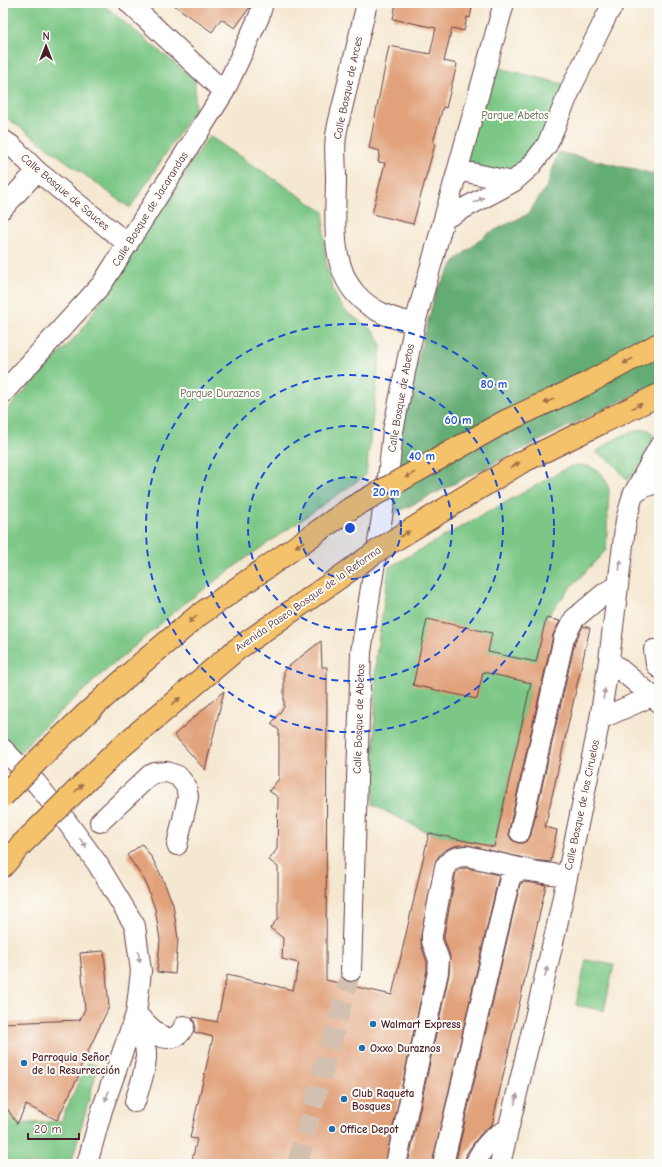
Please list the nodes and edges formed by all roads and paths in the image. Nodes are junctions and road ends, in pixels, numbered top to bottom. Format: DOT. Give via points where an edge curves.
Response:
graph roads {
  1 [pos="129,3"];
  2 [pos="263,3"];
  3 [pos="367,3"];
  4 [pos="504,3"];
  5 [pos="614,3"];
  6 [pos="224,92"];
  7 [pos="3,140"];
  8 [pos="458,170"];
  9 [pos="37,171"];
  10 [pos="513,182"];
  11 [pos="3,208"];
  12 [pos="444,219"];
  13 [pos="128,244"];
  14 [pos="415,323"];
  15 [pos="659,344"];
  16 [pos="3,393"];
  17 [pos="659,395"];
  18 [pos="659,447"];
  19 [pos="659,483"];
  20 [pos="633,495"];
  21 [pos="618,586"];
  22 [pos="609,660"];
  23 [pos="655,699"];
  24 [pos="600,719"];
  25 [pos="3,750"];
  26 [pos="3,796"];
  27 [pos="100,822"];
  28 [pos="520,832"];
  29 [pos="177,845"];
  30 [pos="3,866"];
  31 [pos="528,870"];
  32 [pos="567,876"];
  33 [pos="351,971"];
  34 [pos="133,1020"];
  35 [pos="184,1026"];
  36 [pos="135,1102"];
  37 [pos="508,1130"];
  38 [pos="87,1164"];
  39 [pos="396,1164"];
  40 [pos="444,1164"];
  41 [pos="475,1164"];
  42 [pos="500,1164"];
  1 -- 6 [label="street"];
  2 -- 6 [label="street, Calle Bosque de Jacarandas" via="260,17"];
  3 -- 14 [label="street, Calle Bosque de Arces" via="336,136 334,220 337,247 344,273 356,294 384,315"];
  4 -- 8 [label="street, Calle Bosque de Abetos"];
  5 -- 10 [label="street" via="572,86 547,145 530,167"];
  6 -- 13 [label="street, Calle Bosque de Jacarandas"];
  7 -- 9 [label="street, Calle Bosque de Sauces"];
  8 -- 10 [label="street"];
  8 -- 12 [label="street, Calle Bosque de Abetos"];
  9 -- 11 [label="street"];
  9 -- 13 [label="street, Calle Bosque de Sauces"];
  12 -- 10 [label="street, one-way"];
  12 -- 14 [label="street, Calle Bosque de Abetos"];
  13 -- 16 [label="street, Calle Bosque de Jacarandas" via="102,284"];
  14 -- 33 [label="street, Calle Bosque de Abetos" via="393,431 361,652"];
  15 -- 26 [label="main road, one-way, bridge" via="584,385 504,422 351,508 199,614 92,708"];
  30 -- 17 [label="main road, Avenida Paseo Bosque de la Reforma, one-way, bridge" via="21,845 120,748 236,650 383,547 520,463"];
  18 -- 20 [label="street, Calle Bosque de los Ciruelos"];
  19 -- 20 [label="street" via="648,485"];
  21 -- 20 [label="street, Calle Bosque de los Ciruelos, one-way" via="626,520"];
  21 -- 22 [label="street, Calle Bosque de los Ciruelos"];
  21 -- 28 [label="street" via="606,592 574,619 564,638"];
  22 -- 23 [label="street"];
  24 -- 22 [label="street, Calle Bosque de los Ciruelos, one-way"];
  23 -- 24 [label="street"];
  24 -- 32 [label="street, Calle Bosque de los Ciruelos"];
  25 -- 34 [label="street, one-way" via="37,784 64,818 97,863 136,926 140,971"];
  27 -- 29 [label="street" via="150,776 155,773 173,773 183,780 188,797"];
  31 -- 32 [label="street"];
  31 -- 39 [label="street" via="467,856 457,856 445,867 432,934 439,960 438,972"];
  31 -- 40 [label="street" via="515,873 508,884"];
  37 -- 32 [label="street, Calle Bosque de los Ciruelos, one-way"];
  34 -- 35 [label="street" via="166,1038 176,1037"];
  34 -- 36 [label="street" via="147,1053"];
  34 -- 38 [label="street, one-way" via="102,1110"];
  37 -- 41 [label="street" via="493,1137"];
  37 -- 42 [label="street, Calle Bosque de los Ciruelos"];
}
